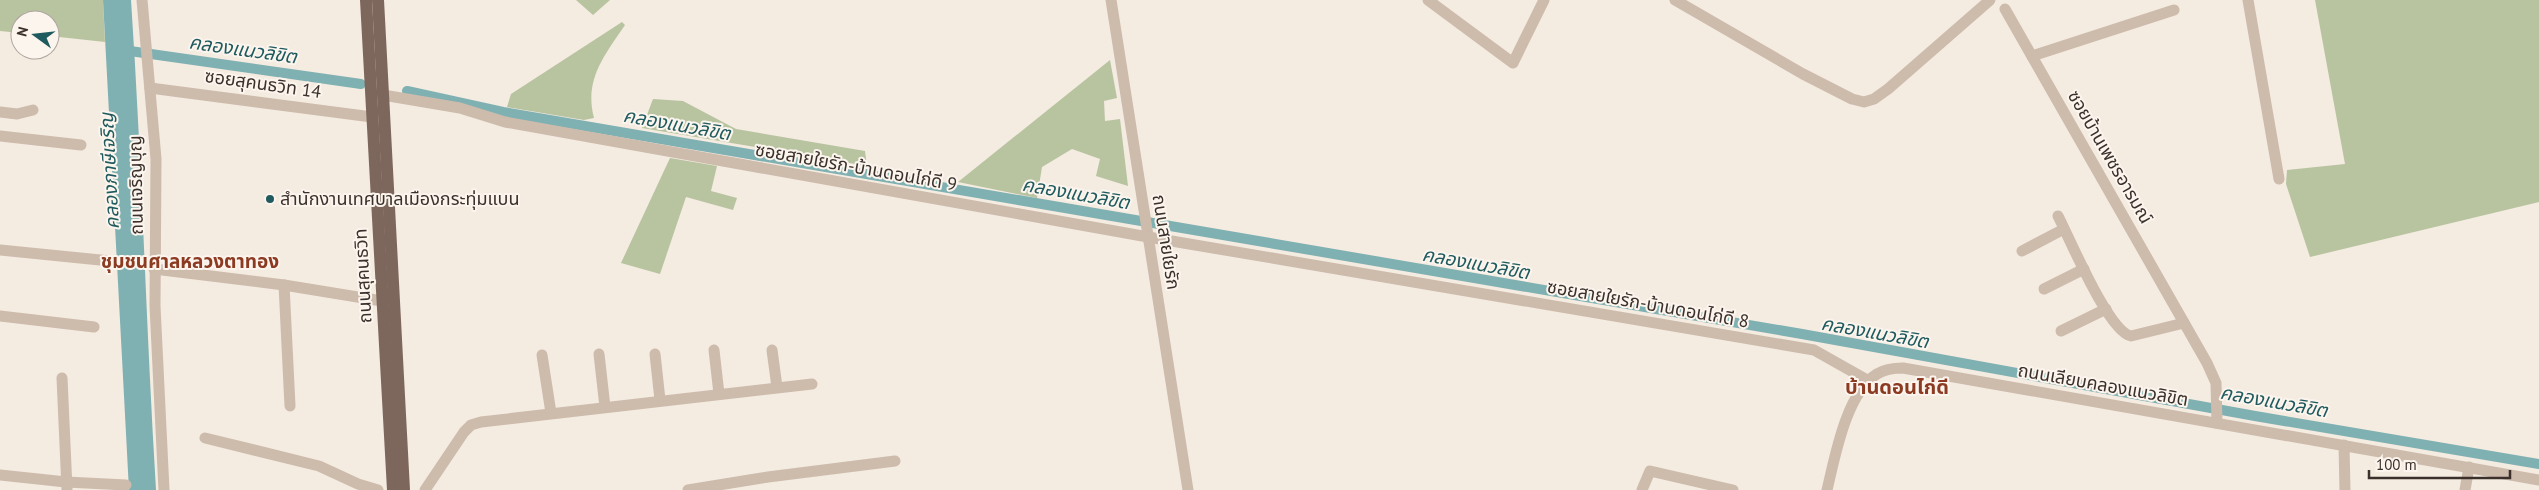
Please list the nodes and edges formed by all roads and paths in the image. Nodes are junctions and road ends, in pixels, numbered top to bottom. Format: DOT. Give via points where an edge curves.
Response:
graph roads {
  1 [pos="142,0"];
  2 [pos="366,0"];
  3 [pos="378,0"];
  4 [pos="1111,0"];
  5 [pos="1428,0"];
  6 [pos="1544,0"];
  7 [pos="1675,0"];
  8 [pos="1990,0"];
  9 [pos="2248,0"];
  10 [pos="2005,8"];
  11 [pos="2174,10"];
  12 [pos="2032,56"];
  13 [pos="150,88"];
  14 [pos="382,95"];
  15 [pos="34,110"];
  16 [pos="0,112"];
  17 [pos="372,117"];
  18 [pos="0,136"];
  19 [pos="81,145"];
  20 [pos="2279,179"];
  21 [pos="2058,216"];
  22 [pos="2064,229"];
  23 [pos="1147,234"];
  24 [pos="0,250"];
  25 [pos="2022,251"];
  26 [pos="110,261"];
  27 [pos="154,269"];
  28 [pos="2084,269"];
  29 [pos="284,285"];
  30 [pos="2044,289"];
  31 [pos="382,301"];
  32 [pos="2106,309"];
  33 [pos="0,316"];
  34 [pos="2184,323"];
  35 [pos="94,327"];
  36 [pos="2060,331"];
  37 [pos="714,350"];
  38 [pos="772,350"];
  39 [pos="599,354"];
  40 [pos="655,354"];
  41 [pos="542,355"];
  42 [pos="62,378"];
  43 [pos="1869,381"];
  44 [pos="812,384"];
  45 [pos="777,388"];
  46 [pos="720,394"];
  47 [pos="660,400"];
  48 [pos="290,406"];
  49 [pos="605,407"];
  50 [pos="551,413"];
  51 [pos="2217,420"];
  52 [pos="205,438"];
  53 [pos="2344,445"];
  54 [pos="895,461"];
  55 [pos="2469,467"];
  56 [pos="0,475"];
  57 [pos="2539,480"];
  58 [pos="126,485"];
  59 [pos="67,486"];
  60 [pos="1698,486"];
  61 [pos="164,490"];
  62 [pos="378,490"];
  63 [pos="393,490"];
  64 [pos="404,490"];
  65 [pos="424,490"];
  66 [pos="688,490"];
  67 [pos="1188,490"];
  68 [pos="1642,490"];
  69 [pos="1733,490"];
  70 [pos="1827,490"];
  71 [pos="2345,490"];
  72 [pos="2465,490"];
  1 -- 13 [label="street, ถนนเจริญบุญ"];
  2 -- 17 [label="main road, ถนนสุคนธวิท"];
  3 -- 14 [label="main road, ถนนสุคนธวิท"];
  4 -- 23 [label="street, ถนนสายใยรัก"];
  5 -- 6 [label="street" via="1513,63"];
  7 -- 8 [label="street" via="1803,74 1864,102 1888,89"];
  9 -- 20 [label="street"];
  10 -- 12 [label="street, ซอยบ้านเพชรอารมณ์"];
  11 -- 12 [label="street"];
  12 -- 34 [label="street, ซอยบ้านเพชรอารมณ์"];
  13 -- 17 [label="street, ซอยสุคนธวิท 14"];
  13 -- 27 [label="street, ถนนเจริญบุญ" via="156,159"];
  14 -- 23 [label="street, ซอยสายใยรัก-บ้านดอนไก่ดี 9" via="460,108 505,122"];
  14 -- 64 [label="main road, ถนนสุคนธวิท"];
  15 -- 16 [label="street" via="16,114"];
  17 -- 31 [label="main road, ถนนสุคนธวิท"];
  18 -- 19 [label="street"];
  21 -- 22 [label="street"];
  22 -- 25 [label="street"];
  22 -- 28 [label="street"];
  23 -- 43 [label="street, ซอยสายใยรัก-บ้านดอนไก่ดี 8" via="1814,350"];
  23 -- 67 [label="street, ถนนสายใยรัก"];
  24 -- 26 [label="street"];
  27 -- 29 [label="street"];
  27 -- 61 [label="street, ถนนเจริญบุญ"];
  28 -- 30 [label="street"];
  28 -- 32 [label="street"];
  29 -- 31 [label="street"];
  29 -- 48 [label="street"];
  31 -- 63 [label="main road, ถนนสุคนธวิท"];
  32 -- 34 [label="street" via="2120,330 2131,336"];
  32 -- 36 [label="street"];
  33 -- 35 [label="street"];
  34 -- 51 [label="street, ซอยบ้านเพชรอารมณ์" via="2216,384"];
  37 -- 46 [label="street"];
  38 -- 45 [label="street"];
  39 -- 49 [label="street"];
  40 -- 47 [label="street"];
  41 -- 50 [label="street"];
  42 -- 59 [label="street"];
  43 -- 51 [label="street, ถนนเลียบคลองแนวลิขิต" via="1888,369 1916,368"];
  43 -- 70 [label="street, ถนนเลียบคลองแนวลิขิต" via="1863,386 1848,416"];
  44 -- 45 [label="street"];
  45 -- 46 [label="street"];
  46 -- 47 [label="street"];
  47 -- 49 [label="street"];
  49 -- 50 [label="street"];
  50 -- 65 [label="street" via="471,425"];
  51 -- 53 [label="street, ถนนเลียบคลองแนวลิขิต"];
  52 -- 62 [label="street" via="319,466"];
  53 -- 55 [label="street, ถนนเลียบคลองแนวลิขิต"];
  53 -- 71 [label="street"];
  54 -- 66 [label="street"];
  55 -- 57 [label="street, ถนนเลียบคลองแนวลิขิต"];
  55 -- 72 [label="street"];
  56 -- 59 [label="street"];
  58 -- 59 [label="street"];
  60 -- 68 [label="street" via="1650,471"];
  60 -- 69 [label="street"];
}
